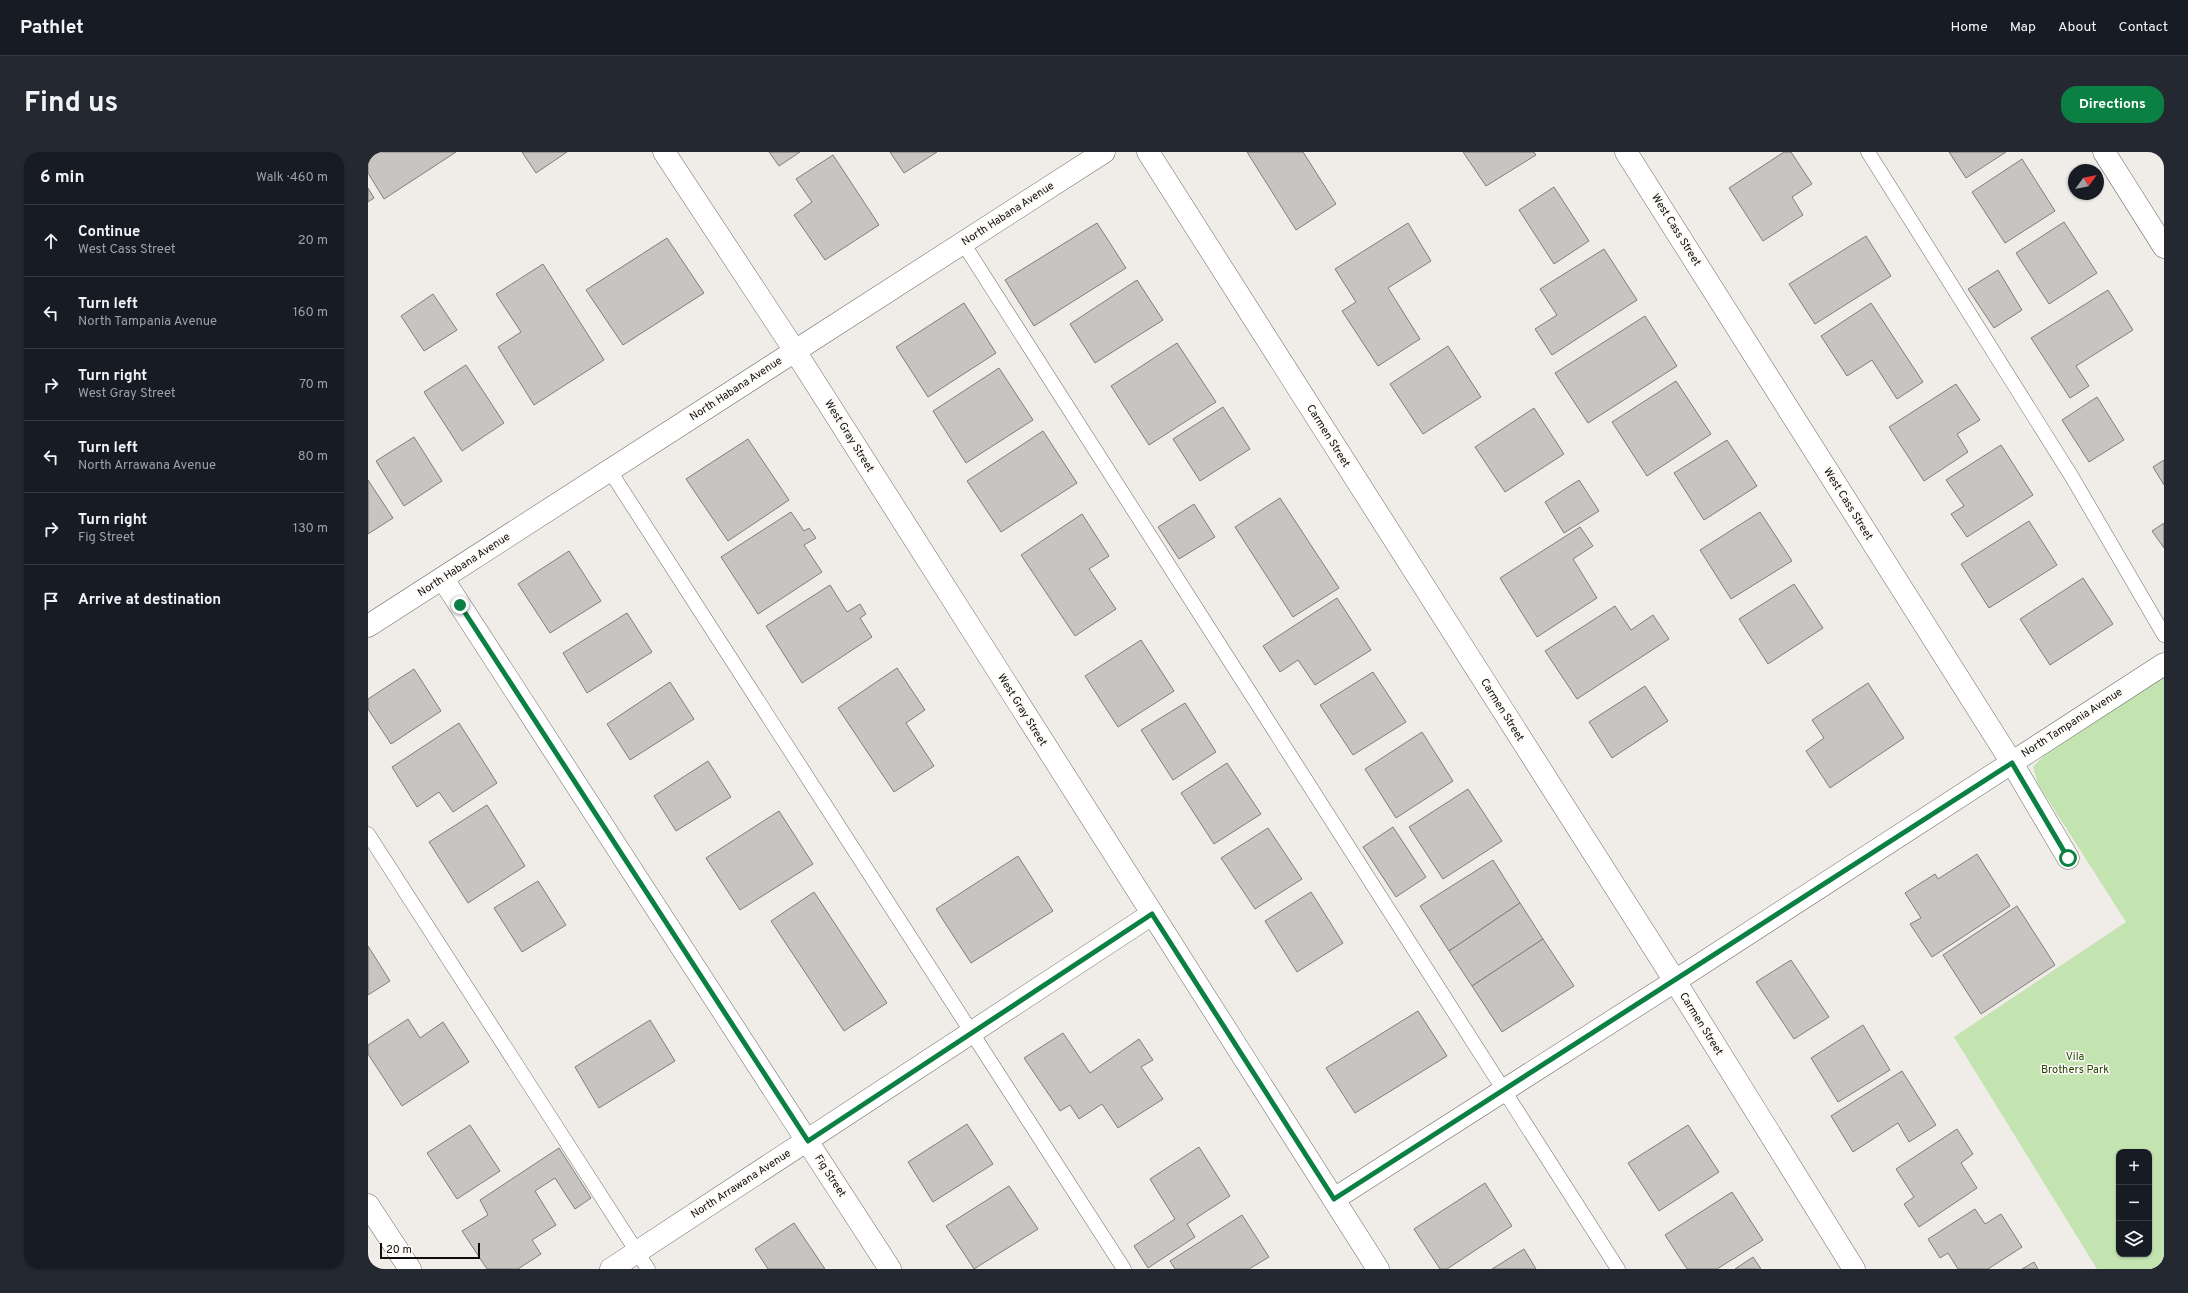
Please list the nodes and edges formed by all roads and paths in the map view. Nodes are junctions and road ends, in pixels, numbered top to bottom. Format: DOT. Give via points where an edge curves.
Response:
graph roads {
  1 [pos="664,152"];
  2 [pos="1104,152"];
  3 [pos="1148,152"];
  4 [pos="1626,152"];
  5 [pos="1868,152"];
  6 [pos="2104,152"];
  7 [pos="963,243"];
  8 [pos="2164,247"];
  9 [pos="795,351"];
  10 [pos="610,471"];
  11 [pos="443,579"];
  12 [pos="368,626"];
  13 [pos="2164,635"];
  14 [pos="2164,664"];
  15 [pos="2012,763"];
  16 [pos="368,834"];
  17 [pos="2068,858"];
  18 [pos="1152,914"];
  19 [pos="1675,981"];
  20 [pos="973,1032"];
  21 [pos="1504,1090"];
  22 [pos="808,1141"];
  23 [pos="1334,1199"];
  24 [pos="368,1205"];
  25 [pos="642,1261"];
  26 [pos="410,1269"];
  27 [pos="611,1269"];
  28 [pos="890,1269"];
  29 [pos="1124,1269"];
  30 [pos="1378,1269"];
  31 [pos="1618,1269"];
  32 [pos="1854,1269"];
  1 -- 9 [label="street, West Gray Street"];
  2 -- 7 [label="street, North Habana Avenue"];
  3 -- 19 [label="street, Carmen Street"];
  4 -- 15 [label="street, West Cass Street"];
  5 -- 13 [label="lane" via="2072,477"];
  6 -- 8 [label="street"];
  7 -- 9 [label="street, North Habana Avenue"];
  7 -- 21 [label="lane"];
  9 -- 10 [label="street, North Habana Avenue"];
  9 -- 18 [label="street, West Gray Street"];
  10 -- 11 [label="street, North Habana Avenue"];
  10 -- 20 [label="lane"];
  11 -- 12 [label="street, North Habana Avenue"];
  11 -- 22 [label="street, Fig Street"];
  14 -- 15 [label="street, North Tampania Avenue"];
  15 -- 17 [label="street, West Cass Street"];
  15 -- 19 [label="street, North Tampania Avenue"];
  16 -- 25 [label="lane"];
  18 -- 20 [label="street, North Arrawana Avenue"];
  18 -- 23 [label="street, West Gray Street"];
  19 -- 21 [label="street, North Tampania Avenue"];
  19 -- 32 [label="street, Carmen Street"];
  20 -- 22 [label="street, North Arrawana Avenue"];
  20 -- 29 [label="lane"];
  21 -- 23 [label="street, North Tampania Avenue"];
  21 -- 31 [label="lane"];
  22 -- 25 [label="street, North Arrawana Avenue"];
  22 -- 28 [label="street, Fig Street"];
  23 -- 30 [label="street, West Gray Street"];
  24 -- 26 [label="street"];
  25 -- 27 [label="street, North Arrawana Avenue"];
}
